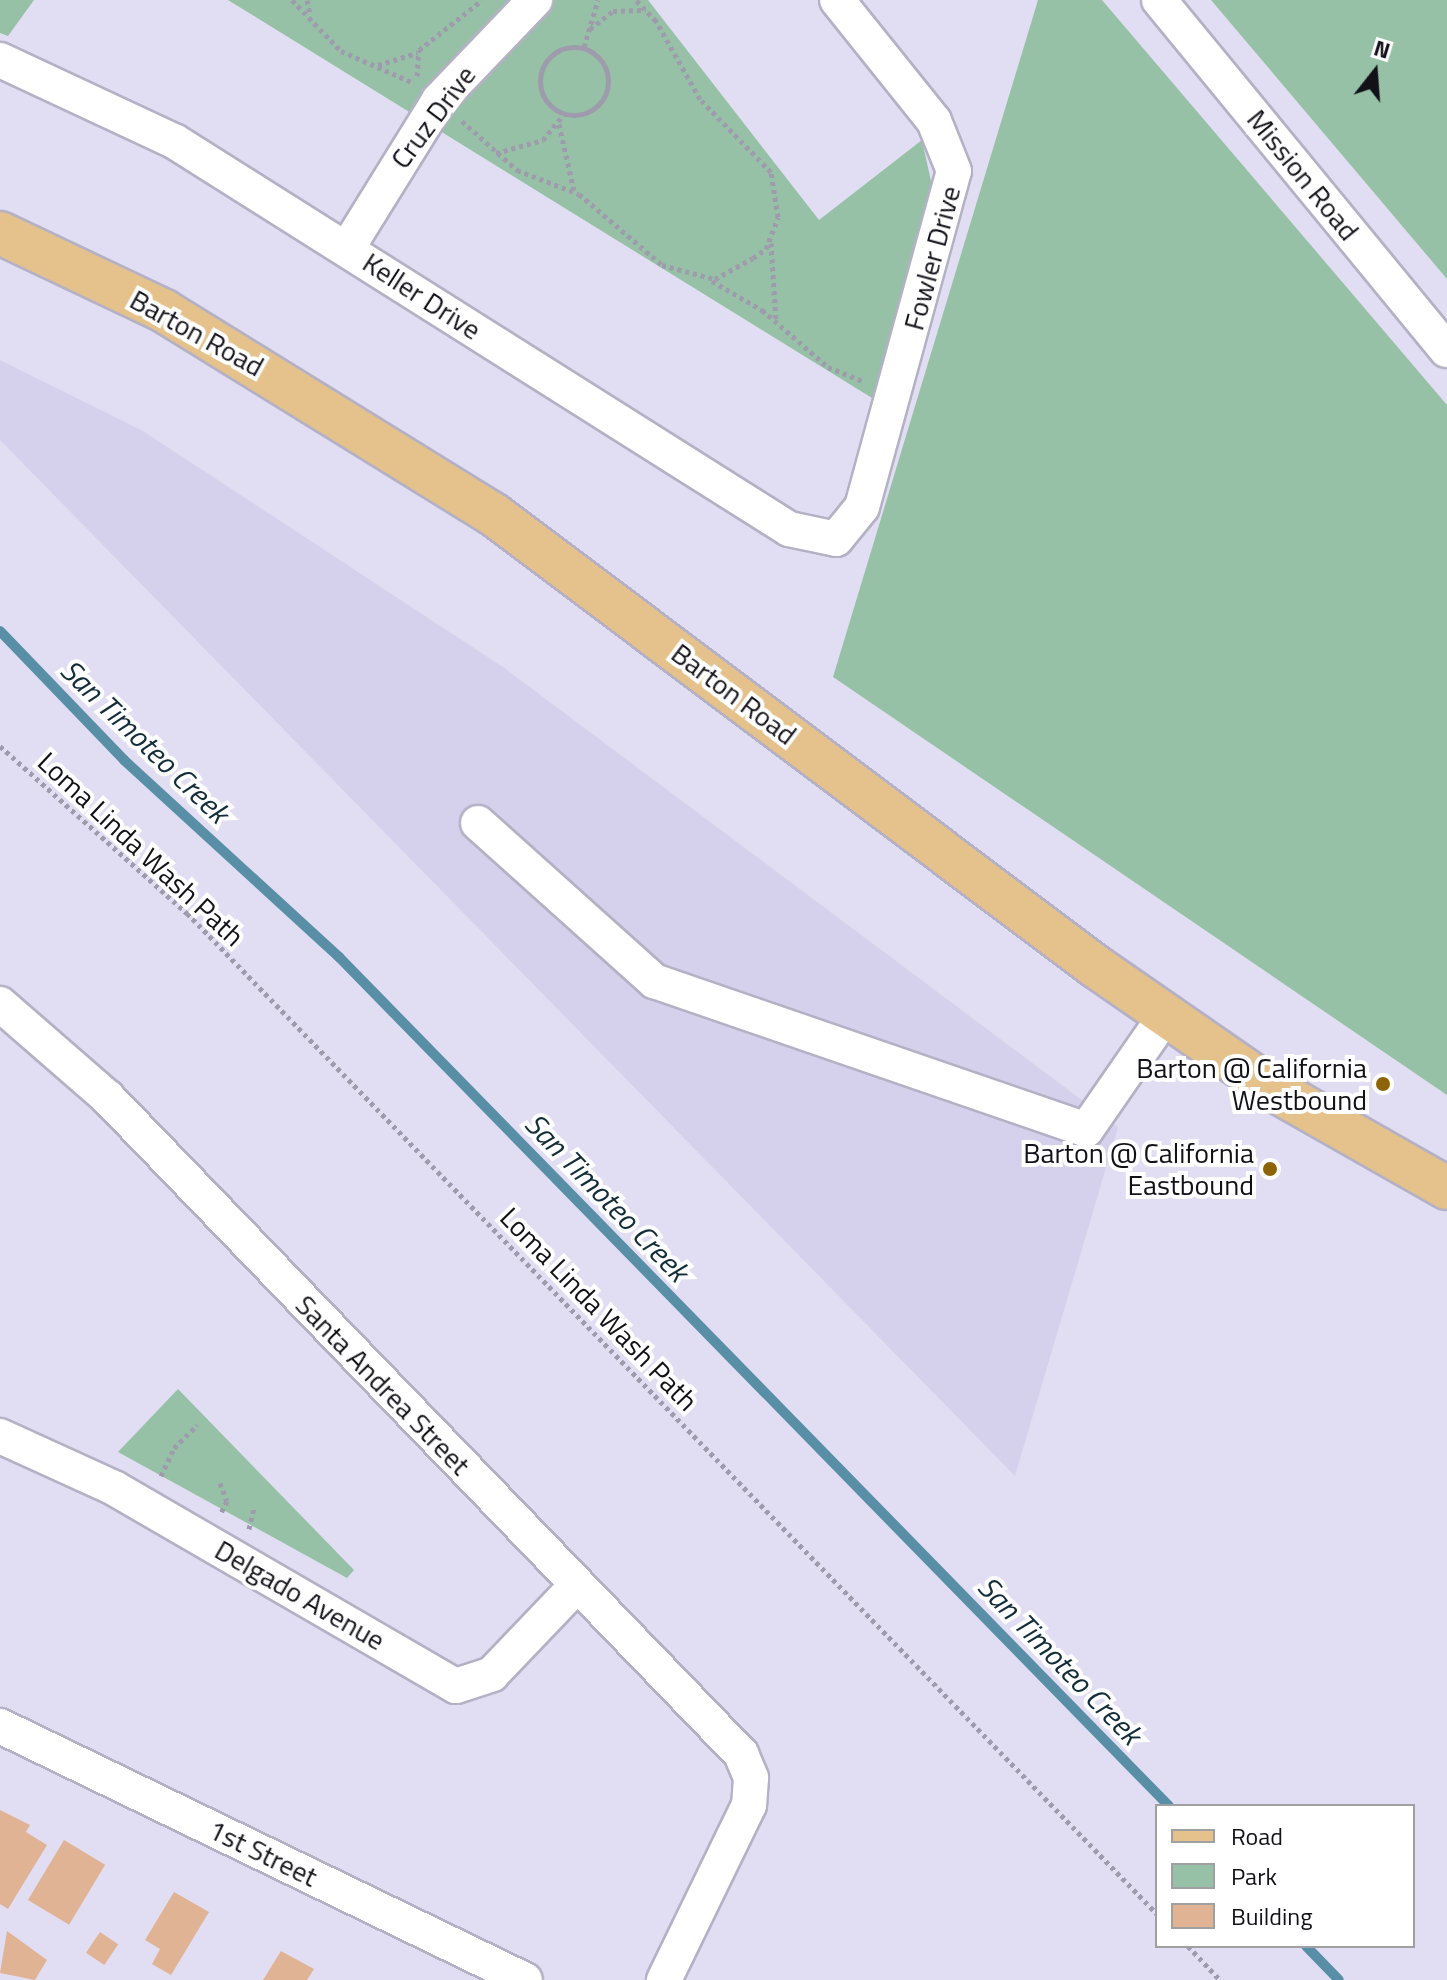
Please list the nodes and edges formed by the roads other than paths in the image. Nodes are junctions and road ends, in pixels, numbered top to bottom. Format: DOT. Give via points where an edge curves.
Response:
graph roads {
  1 [pos="535,0"];
  2 [pos="837,0"];
  3 [pos="1159,0"];
  4 [pos="0,60"];
  5 [pos="0,233"];
  6 [pos="348,247"];
  7 [pos="1447,350"];
  8 [pos="836,539"];
  9 [pos="478,823"];
  10 [pos="0,1004"];
  11 [pos="1165,1016"];
  12 [pos="1447,1188"];
  13 [pos="0,1436"];
  14 [pos="575,1587"];
  15 [pos="0,1726"];
  16 [pos="525,1980"];
  17 [pos="664,1980"];
  1 -- 6 [label="street, Cruz Drive" via="428,93"];
  2 -- 8 [label="street, Fowler Drive" via="934,121 954,171 862,507"];
  3 -- 7 [label="street, Mission Road"];
  4 -- 6 [label="street, Keller Drive" via="174,141"];
  5 -- 11 [label="main road, Barton Road" via="164,311 493,514"];
  6 -- 8 [label="street, Keller Drive" via="789,529"];
  9 -- 11 [label="street" via="654,981 1086,1130"];
  10 -- 14 [label="street, Santa Andrea Street" via="108,1098"];
  11 -- 12 [label="main road, Barton Road" via="1271,1088"];
  13 -- 14 [label="street, Delgado Avenue" via="114,1488 456,1686 492,1674"];
  14 -- 17 [label="street, Santa Andrea Street" via="741,1754 751,1778 749,1805"];
  15 -- 16 [label="street, 1st Street"];
}
